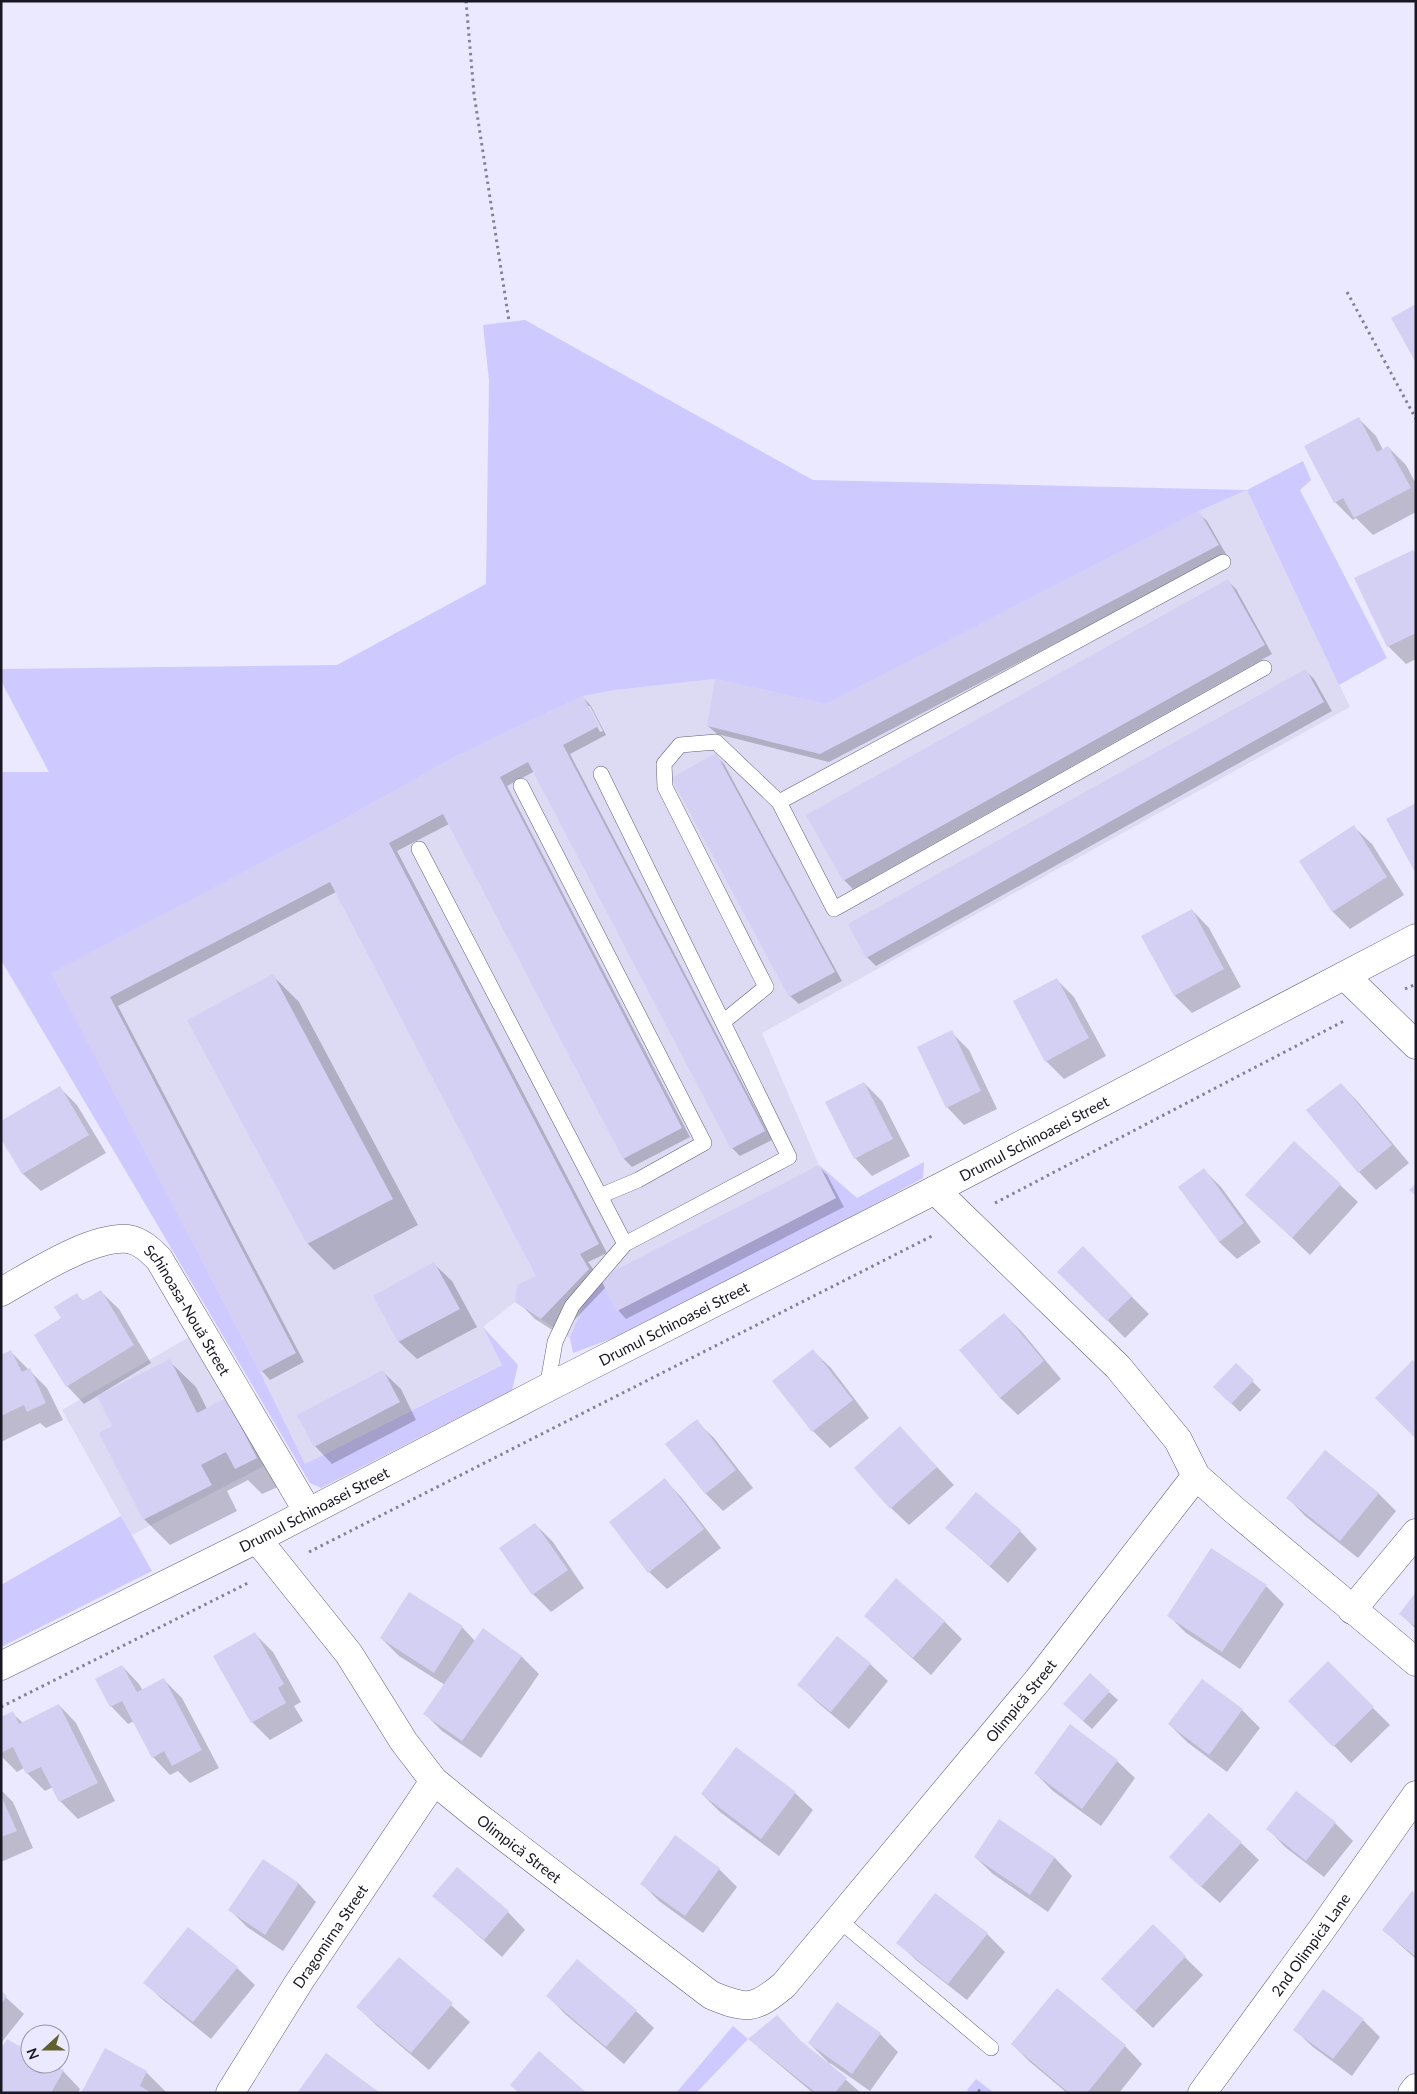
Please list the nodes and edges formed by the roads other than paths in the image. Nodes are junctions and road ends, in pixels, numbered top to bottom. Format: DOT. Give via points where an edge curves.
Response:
graph roads {
  1 [pos="1223,562"];
  2 [pos="1264,668"];
  3 [pos="601,774"];
  4 [pos="521,786"];
  5 [pos="779,802"];
  6 [pos="420,849"];
  7 [pos="1416,938"];
  8 [pos="1345,976"];
  9 [pos="723,1022"];
  10 [pos="1416,1045"];
  11 [pos="935,1190"];
  12 [pos="600,1196"];
  13 [pos="625,1244"];
  14 [pos="1,1292"];
  15 [pos="547,1388"];
  16 [pos="1196,1476"];
  17 [pos="308,1512"];
  18 [pos="1416,1532"];
  19 [pos="257,1539"];
  20 [pos="1352,1610"];
  21 [pos="1416,1662"];
  22 [pos="1,1666"];
  23 [pos="434,1781"];
  24 [pos="1416,1795"];
  25 [pos="839,1920"];
  26 [pos="991,2048"];
  27 [pos="1416,2088"];
  28 [pos="230,2093"];
  29 [pos="1202,2093"];
  30 [pos="1412,2093"];
  1 -- 5 [label="lane"];
  2 -- 5 [label="lane" via="834,909"];
  3 -- 9 [label="lane"];
  4 -- 12 [label="lane" via="704,1143 638,1180"];
  5 -- 9 [label="lane" via="716,742 680,744 664,764 665,787 766,987"];
  6 -- 12 [label="lane"];
  7 -- 8 [label="street, Drumul Schinoasei Street"];
  8 -- 10 [label="street"];
  8 -- 11 [label="street, Drumul Schinoasei Street"];
  9 -- 13 [label="lane" via="789,1157"];
  11 -- 15 [label="street, Drumul Schinoasei Street"];
  11 -- 16 [label="street" via="1118,1367 1178,1440"];
  12 -- 13 [label="lane"];
  13 -- 15 [label="lane" via="572,1306 555,1342"];
  14 -- 17 [label="street, Schinoasa-Nouă Street" via="61,1258 104,1242 128,1239 145,1245 159,1259"];
  15 -- 17 [label="street, Drumul Schinoasei Street"];
  16 -- 20 [label="street"];
  16 -- 25 [label="street, Olimpică Street" via="1038,1680"];
  17 -- 19 [label="street, Drumul Schinoasei Street"];
  18 -- 20 [label="street"];
  19 -- 22 [label="street, Drumul Schinoasei Street"];
  19 -- 23 [label="street, Olimpică Street" via="349,1654 404,1742"];
  20 -- 21 [label="street"];
  23 -- 25 [label="street, Olimpică Street" via="712,1995 733,2004 750,2006 766,2000 784,1985"];
  23 -- 28 [label="street, Dragomirna Street" via="299,1982"];
  24 -- 29 [label="street, 2nd Olimpică Lane"];
  25 -- 26 [label="lane"];
  27 -- 30 [label="street"];
}
